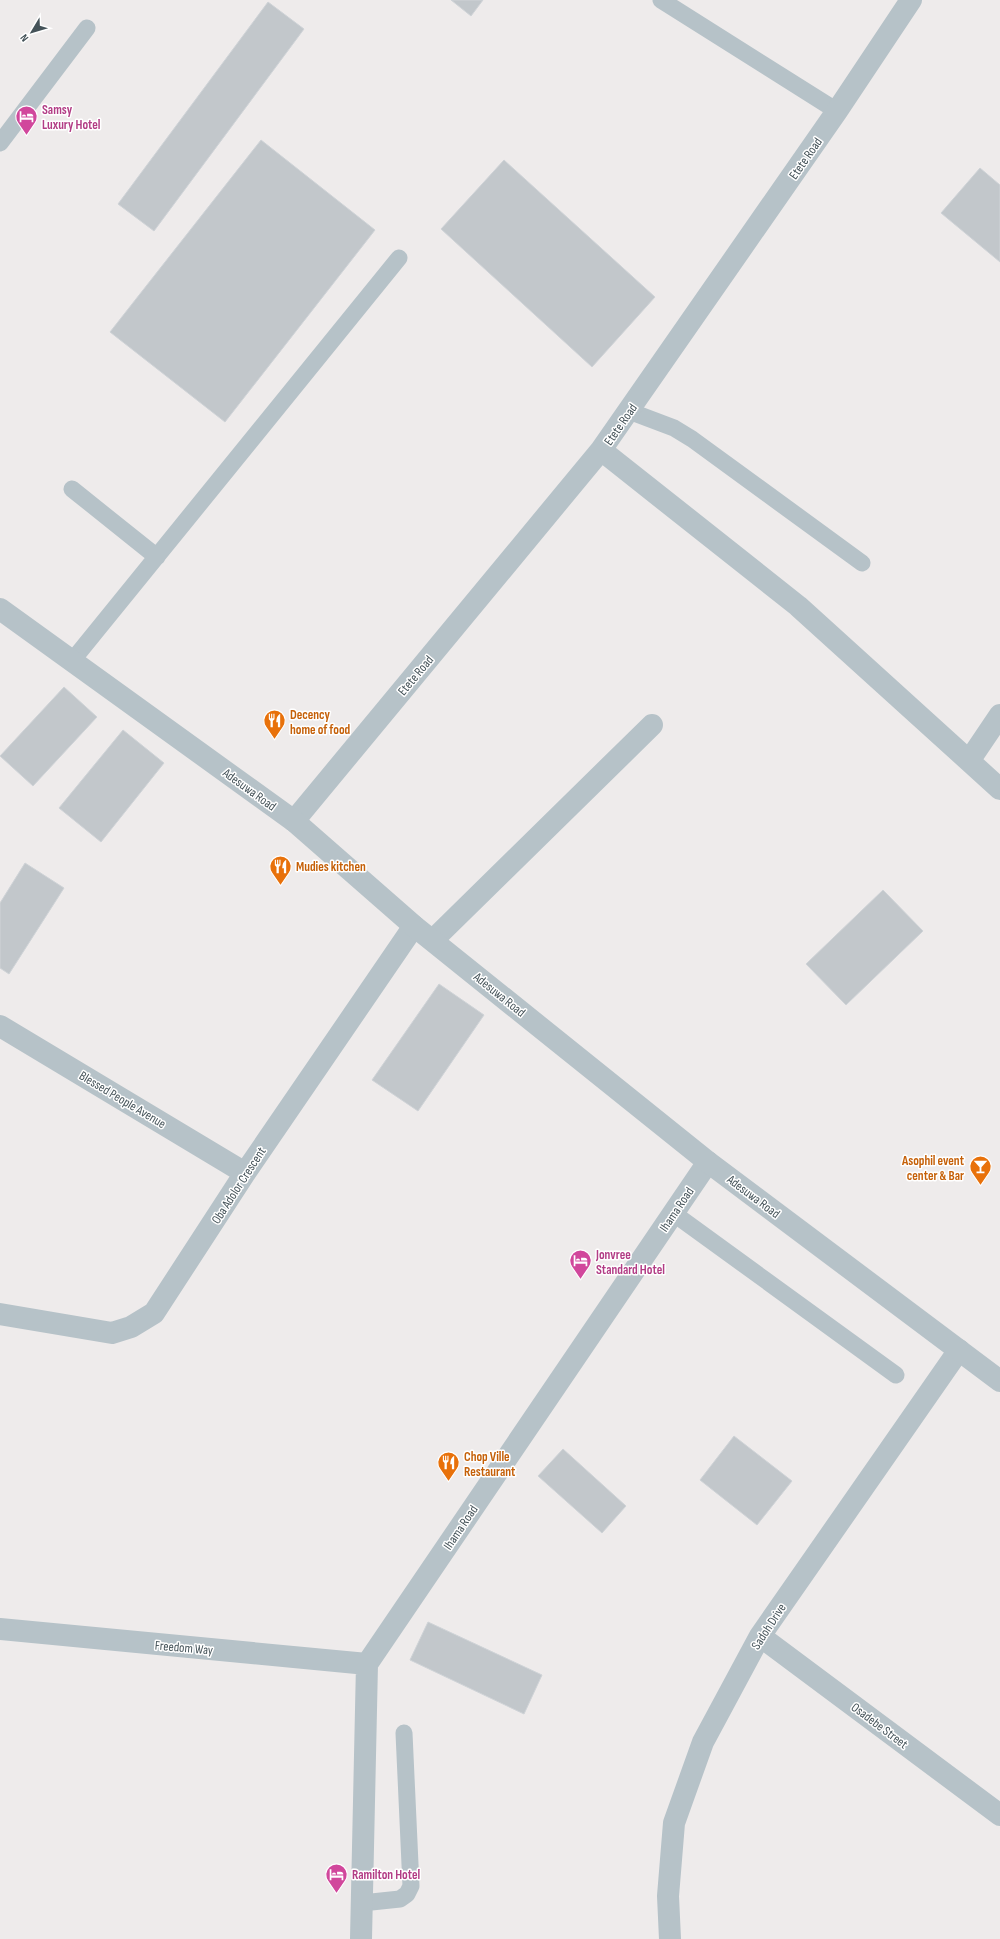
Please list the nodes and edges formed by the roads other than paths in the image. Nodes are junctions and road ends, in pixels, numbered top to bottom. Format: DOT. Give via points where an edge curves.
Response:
graph roads {
  1 [pos="661,0"];
  2 [pos="911,0"];
  3 [pos="86,28"];
  4 [pos="837,112"];
  5 [pos="0,142"];
  6 [pos="399,258"];
  7 [pos="629,411"];
  8 [pos="601,450"];
  9 [pos="72,489"];
  10 [pos="157,557"];
  11 [pos="862,563"];
  12 [pos="0,609"];
  13 [pos="72,661"];
  14 [pos="1000,715"];
  15 [pos="652,725"];
  16 [pos="969,761"];
  17 [pos="1000,789"];
  18 [pos="294,821"];
  19 [pos="414,926"];
  20 [pos="433,940"];
  21 [pos="0,1026"];
  22 [pos="708,1162"];
  23 [pos="245,1173"];
  24 [pos="673,1213"];
  25 [pos="0,1314"];
  26 [pos="959,1350"];
  27 [pos="896,1375"];
  28 [pos="1000,1381"];
  29 [pos="0,1629"];
  30 [pos="760,1636"];
  31 [pos="367,1664"];
  32 [pos="404,1733"];
  33 [pos="1000,1815"];
  34 [pos="362,1902"];
  35 [pos="361,1939"];
  36 [pos="670,1939"];
  1 -- 4 [label="lane"];
  2 -- 4 [label="street, Etete Road"];
  3 -- 5 [label="lane"];
  4 -- 7 [label="street, Etete Road"];
  6 -- 10 [label="lane"];
  7 -- 8 [label="street, Etete Road"];
  7 -- 11 [label="lane" via="674,428 692,439"];
  8 -- 16 [label="street" via="798,606"];
  8 -- 18 [label="street, Etete Road"];
  9 -- 10 [label="lane"];
  10 -- 13 [label="lane"];
  12 -- 13 [label="street, Adesuwa Road"];
  13 -- 18 [label="street, Adesuwa Road"];
  14 -- 16 [label="street"];
  15 -- 20 [label="street"];
  16 -- 17 [label="street"];
  18 -- 19 [label="street, Adesuwa Road"];
  19 -- 20 [label="street, Adesuwa Road"];
  19 -- 23 [label="street, Oba Adolor Crescent"];
  20 -- 22 [label="street, Adesuwa Road"];
  21 -- 23 [label="street, Blessed People Avenue"];
  22 -- 24 [label="street, Ihama Road"];
  22 -- 26 [label="street, Adesuwa Road"];
  23 -- 25 [label="street, Oba Adolor Crescent" via="154,1313 131,1327 112,1333"];
  24 -- 27 [label="lane"];
  24 -- 31 [label="street, Ihama Road"];
  26 -- 28 [label="street, Adesuwa Road"];
  26 -- 30 [label="street, Sadoh Drive"];
  29 -- 31 [label="street, Freedom Way"];
  30 -- 33 [label="street, Osadebe Street"];
  30 -- 36 [label="street, Sadoh Drive" via="703,1742 674,1823 668,1896"];
  31 -- 34 [label="street"];
  32 -- 34 [label="lane" via="411,1886 407,1894 400,1899"];
  34 -- 35 [label="street"];
}
